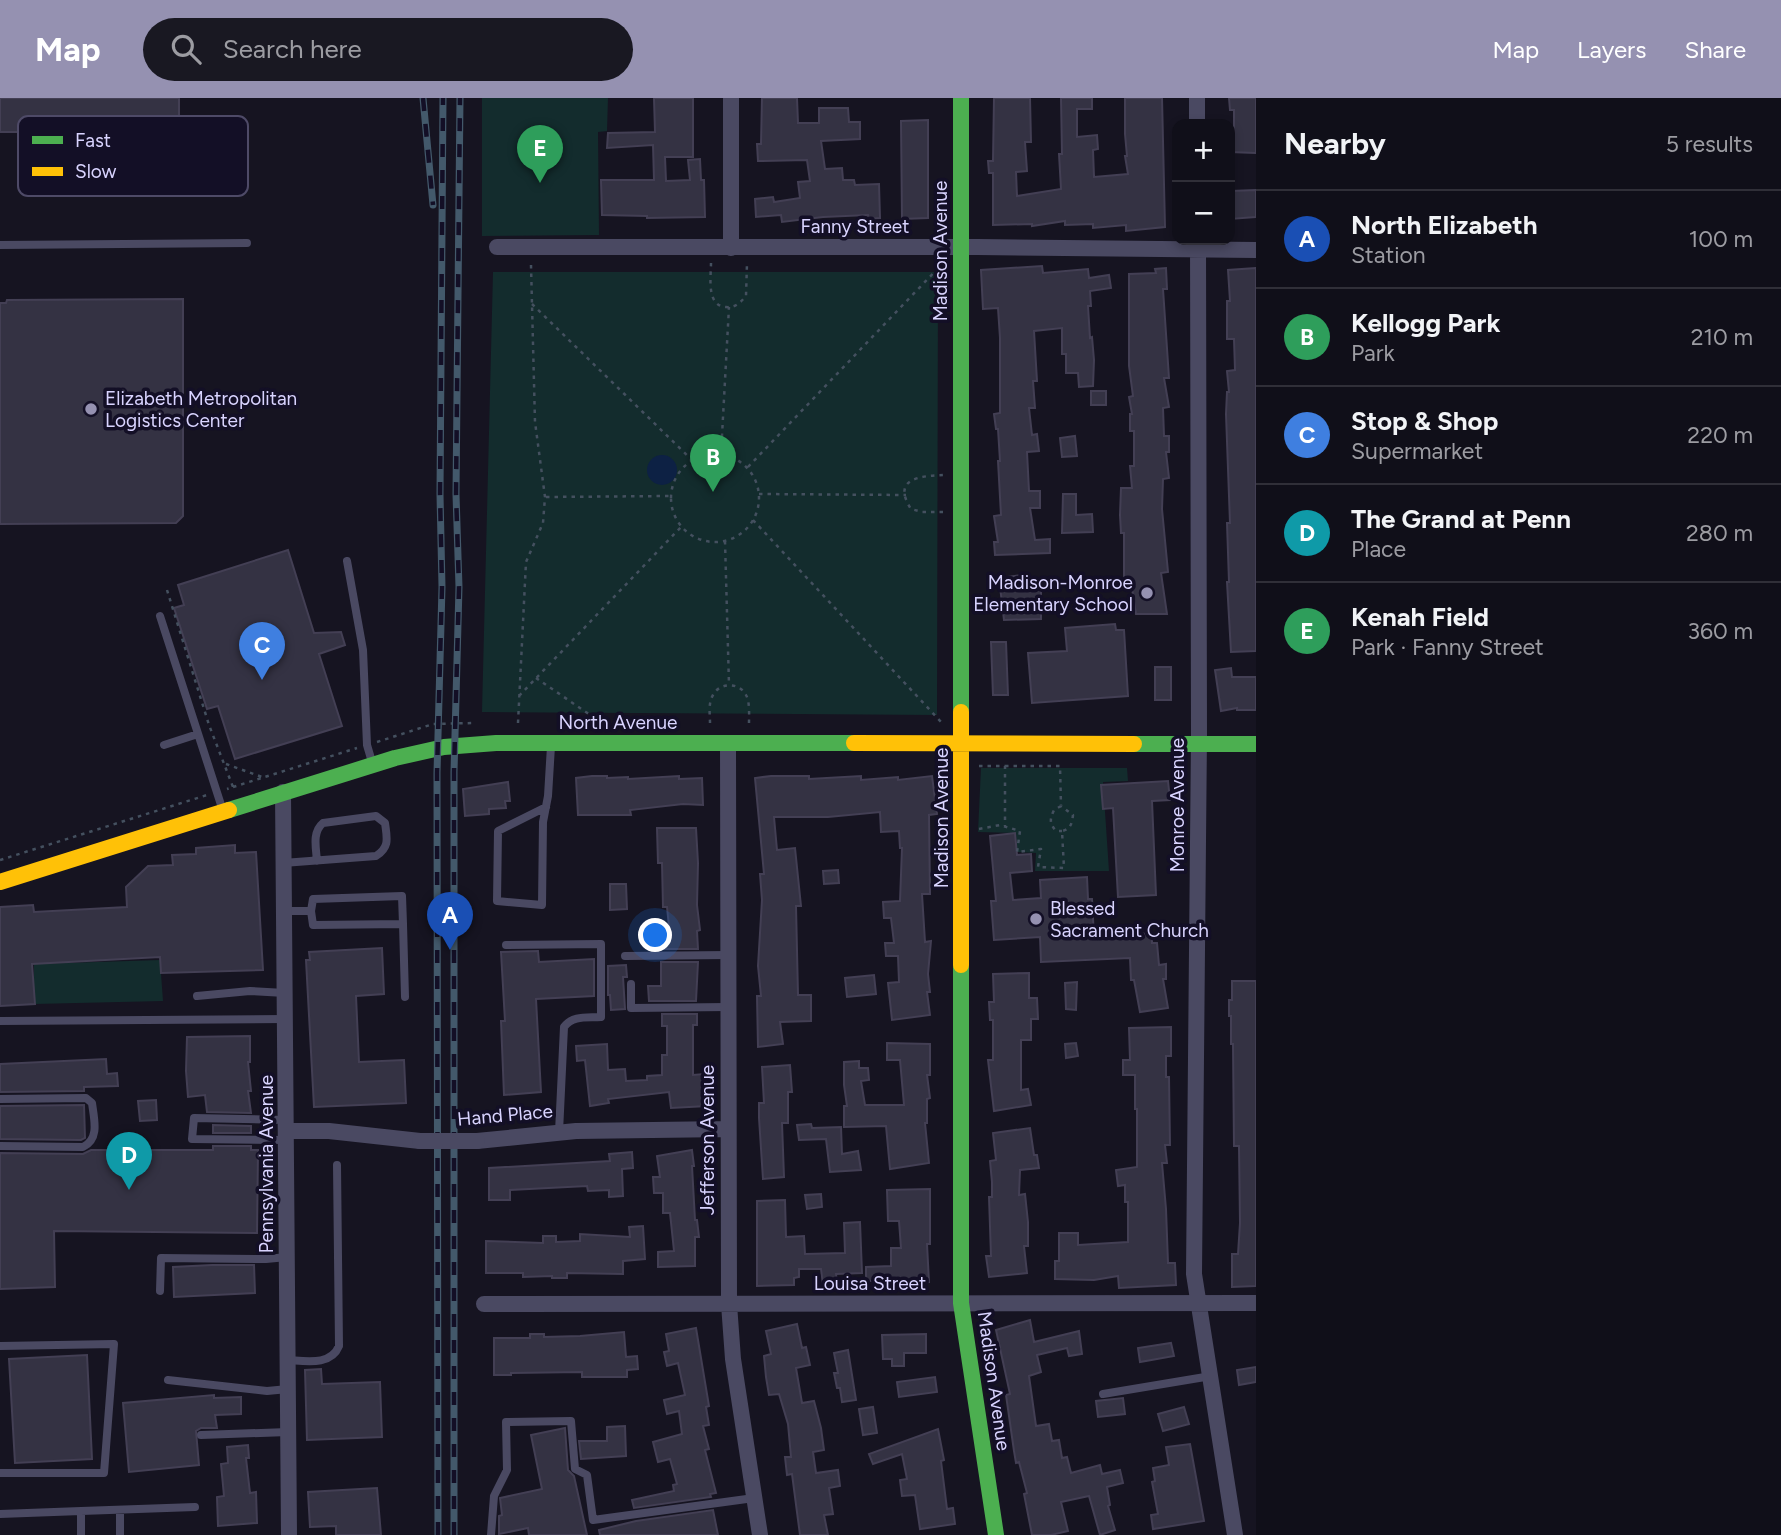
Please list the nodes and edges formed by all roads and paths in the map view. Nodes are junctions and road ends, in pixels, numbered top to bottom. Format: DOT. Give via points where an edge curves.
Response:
graph roads {
  1 [pos="731,98"];
  2 [pos="961,98"];
  3 [pos="1197,98"];
  4 [pos="1197,119"];
  5 [pos="247,243"];
  6 [pos="1198,245"];
  7 [pos="0,246"];
  8 [pos="497,247"];
  9 [pos="961,247"];
  10 [pos="731,248"];
  11 [pos="1256,250"];
  12 [pos="710,263"];
  13 [pos="747,263"];
  14 [pos="943,263"];
  15 [pos="531,265"];
  16 [pos="532,304"];
  17 [pos="729,307"];
  18 [pos="721,454"];
  19 [pos="692,460"];
  20 [pos="748,467"];
  21 [pos="943,475"];
  22 [pos="759,494"];
  23 [pos="906,495"];
  24 [pos="672,496"];
  25 [pos="545,497"];
  26 [pos="943,512"];
  27 [pos="753,520"];
  28 [pos="682,526"];
  29 [pos="725,540"];
  30 [pos="346,561"];
  31 [pos="167,590"];
  32 [pos="160,616"];
  33 [pos="536,678"];
  34 [pos="729,685"];
  35 [pos="518,697"];
  36 [pos="474,723"];
  37 [pos="518,723"];
  38 [pos="602,723"];
  39 [pos="710,723"];
  40 [pos="749,723"];
  41 [pos="943,723"];
  42 [pos="198,734"];
  43 [pos="551,743"];
  44 [pos="728,743"];
  45 [pos="367,744"];
  46 [pos="1199,744"];
  47 [pos="1256,744"];
  48 [pos="164,745"];
  49 [pos="962,745"];
  50 [pos="226,764"];
  51 [pos="373,765"];
  52 [pos="978,766"];
  53 [pos="1005,766"];
  54 [pos="264,777"];
  55 [pos="233,787"];
  56 [pos="217,792"];
  57 [pos="282,792"];
  58 [pos="1060,806"];
  59 [pos="546,807"];
  60 [pos="223,811"];
  61 [pos="1006,826"];
  62 [pos="977,830"];
  63 [pos="1062,831"];
  64 [pos="0,860"];
  65 [pos="317,861"];
  66 [pos="283,863"];
  67 [pos="0,882"];
  68 [pos="284,911"];
  69 [pos="311,911"];
  70 [pos="403,924"];
  71 [pos="506,945"];
  72 [pos="728,955"];
  73 [pos="625,956"];
  74 [pos="631,984"];
  75 [pos="285,993"];
  76 [pos="197,996"];
  77 [pos="405,997"];
  78 [pos="728,1007"];
  79 [pos="285,1019"];
  80 [pos="0,1021"];
  81 [pos="0,1099"];
  82 [pos="728,1129"];
  83 [pos="287,1130"];
  84 [pos="559,1132"];
  85 [pos="0,1146"];
  86 [pos="337,1165"];
  87 [pos="287,1257"];
  88 [pos="160,1291"];
  89 [pos="961,1303"];
  90 [pos="1200,1303"];
  91 [pos="1256,1303"];
  92 [pos="484,1304"];
  93 [pos="729,1304"];
  94 [pos="0,1346"];
  95 [pos="288,1360"];
  96 [pos="1211,1376"];
  97 [pos="167,1380"];
  98 [pos="288,1389"];
  99 [pos="1103,1394"];
  100 [pos="288,1432"];
  101 [pos="201,1435"];
  102 [pos="0,1473"];
  103 [pos="754,1498"];
  104 [pos="194,1507"];
  105 [pos="120,1510"];
  106 [pos="81,1511"];
  107 [pos="0,1514"];
  108 [pos="81,1535"];
  109 [pos="120,1535"];
  110 [pos="289,1535"];
  111 [pos="491,1535"];
  112 [pos="760,1535"];
  113 [pos="996,1535"];
  114 [pos="1235,1535"];
  1 -- 10 [label="street"];
  2 -- 9 [label="street, Madison Avenue"];
  3 -- 4 [label="street"];
  5 -- 7 [label="lane"];
  6 -- 9 [label="street, Fanny Street"];
  6 -- 11 [label="street, Fanny Street"];
  6 -- 46 [label="street, Monroe Avenue"];
  8 -- 10 [label="street, Fanny Street"];
  9 -- 10 [label="street, Fanny Street"];
  9 -- 49 [label="street, Madison Avenue"];
  12 -- 17 [label="path" via="714,301"];
  13 -- 17 [label="path" via="746,296"];
  14 -- 20 [label="path"];
  15 -- 16 [label="path"];
  16 -- 19 [label="path"];
  16 -- 25 [label="path" via="535,422"];
  17 -- 18 [label="path"];
  18 -- 19 [label="path"];
  18 -- 20 [label="path"];
  19 -- 24 [label="path" via="681,470"];
  20 -- 22 [label="path"];
  21 -- 23 [label="path" via="915,477 908,483"];
  22 -- 23 [label="path"];
  22 -- 27 [label="path"];
  23 -- 26 [label="path" via="911,509"];
  24 -- 25 [label="path"];
  24 -- 28 [label="path"];
  25 -- 35 [label="path" via="543,523 526,562"];
  27 -- 29 [label="path" via="744,531"];
  27 -- 41 [label="path"];
  28 -- 29 [label="path" via="705,540"];
  28 -- 33 [label="path"];
  29 -- 34 [label="path"];
  30 -- 45 [label="lane" via="363,650"];
  31 -- 50 [label="path" via="209,725"];
  32 -- 42 [label="lane"];
  33 -- 35 [label="path"];
  33 -- 38 [label="path"];
  34 -- 39 [label="path" via="711,698"];
  34 -- 40 [label="path" via="746,696"];
  35 -- 37 [label="path"];
  36 -- 45 [label="path" via="433,724"];
  42 -- 48 [label="lane"];
  42 -- 56 [label="lane"];
  43 -- 44 [label="street, North Avenue"];
  43 -- 51 [label="street, North Avenue" via="444,747"];
  43 -- 59 [label="lane"];
  44 -- 49 [label="street, North Avenue"];
  44 -- 72 [label="street, Jefferson Avenue"];
  45 -- 51 [label="lane"];
  45 -- 54 [label="path"];
  46 -- 47 [label="street, North Avenue"];
  46 -- 49 [label="street, North Avenue"];
  46 -- 90 [label="street, Monroe Avenue" via="1194,1274"];
  49 -- 89 [label="street, Madison Avenue"];
  50 -- 54 [label="path"];
  50 -- 55 [label="path"];
  51 -- 57 [label="street, North Avenue"];
  52 -- 53 [label="path"];
  53 -- 58 [label="path" via="1060,765"];
  53 -- 61 [label="path"];
  54 -- 55 [label="path"];
  55 -- 56 [label="path"];
  56 -- 60 [label="lane"];
  56 -- 64 [label="path"];
  57 -- 60 [label="street, North Avenue"];
  57 -- 66 [label="street, Pennsylvania Avenue"];
  58 -- 63 [label="path" via="1050,818 1056,831"];
  58 -- 63 [label="path" via="1073,815 1072,824"];
  59 -- 59 [label="lane" via="542,905 497,901 498,831"];
  60 -- 67 [label="street, North Avenue"];
  61 -- 62 [label="path"];
  61 -- 63 [label="path" via="1020,831 1017,852 1041,849 1038,867 1064,868"];
  65 -- 65 [label="lane" via="376,856 388,842 385,823 376,816 323,823 316,836"];
  65 -- 66 [label="lane"];
  66 -- 68 [label="street, Pennsylvania Avenue"];
  68 -- 69 [label="lane"];
  68 -- 75 [label="street, Pennsylvania Avenue"];
  69 -- 70 [label="lane" via="313,925"];
  69 -- 70 [label="lane" via="313,899 402,896"];
  70 -- 77 [label="lane"];
  71 -- 84 [label="lane" via="601,944 601,1017 569,1020 564,1027"];
  72 -- 73 [label="lane"];
  72 -- 78 [label="street, Jefferson Avenue"];
  74 -- 78 [label="lane" via="631,1008"];
  75 -- 76 [label="lane"];
  75 -- 79 [label="street, Pennsylvania Avenue"];
  78 -- 82 [label="street, Jefferson Avenue"];
  79 -- 80 [label="lane"];
  79 -- 83 [label="street, Pennsylvania Avenue"];
  81 -- 85 [label="lane" via="86,1098 92,1103 95,1135 91,1144 83,1147"];
  82 -- 84 [label="street, Hand Place"];
  82 -- 93 [label="street, Jefferson Avenue"];
  83 -- 83 [label="lane" via="194,1118 192,1139"];
  83 -- 84 [label="street, Hand Place, bridge" via="420,1141 477,1141"];
  83 -- 87 [label="street, Pennsylvania Avenue"];
  86 -- 95 [label="lane" via="339,1346 327,1360"];
  87 -- 88 [label="lane" via="161,1258"];
  87 -- 95 [label="street, Pennsylvania Avenue"];
  89 -- 90 [label="street, Louisa Street"];
  89 -- 93 [label="street, Louisa Street"];
  89 -- 113 [label="street, Madison Avenue"];
  90 -- 91 [label="street, Louisa Street"];
  90 -- 96 [label="street, Monroe Avenue"];
  92 -- 93 [label="street, Louisa Street"];
  93 -- 103 [label="street, Jefferson Avenue"];
  94 -- 102 [label="lane" via="114,1344 104,1473"];
  95 -- 98 [label="street, Pennsylvania Avenue"];
  96 -- 99 [label="lane"];
  96 -- 114 [label="street, Monroe Avenue"];
  97 -- 98 [label="lane" via="267,1391"];
  98 -- 100 [label="street, Pennsylvania Avenue"];
  100 -- 101 [label="lane"];
  100 -- 110 [label="street, Pennsylvania Avenue"];
  103 -- 111 [label="lane" via="593,1520 587,1475 575,1469 571,1421 506,1422 507,1470 494,1496"];
  103 -- 112 [label="street, Jefferson Avenue"];
  104 -- 105 [label="lane"];
  105 -- 106 [label="lane"];
  105 -- 109 [label="lane"];
  106 -- 107 [label="lane"];
  106 -- 108 [label="lane"];
}
